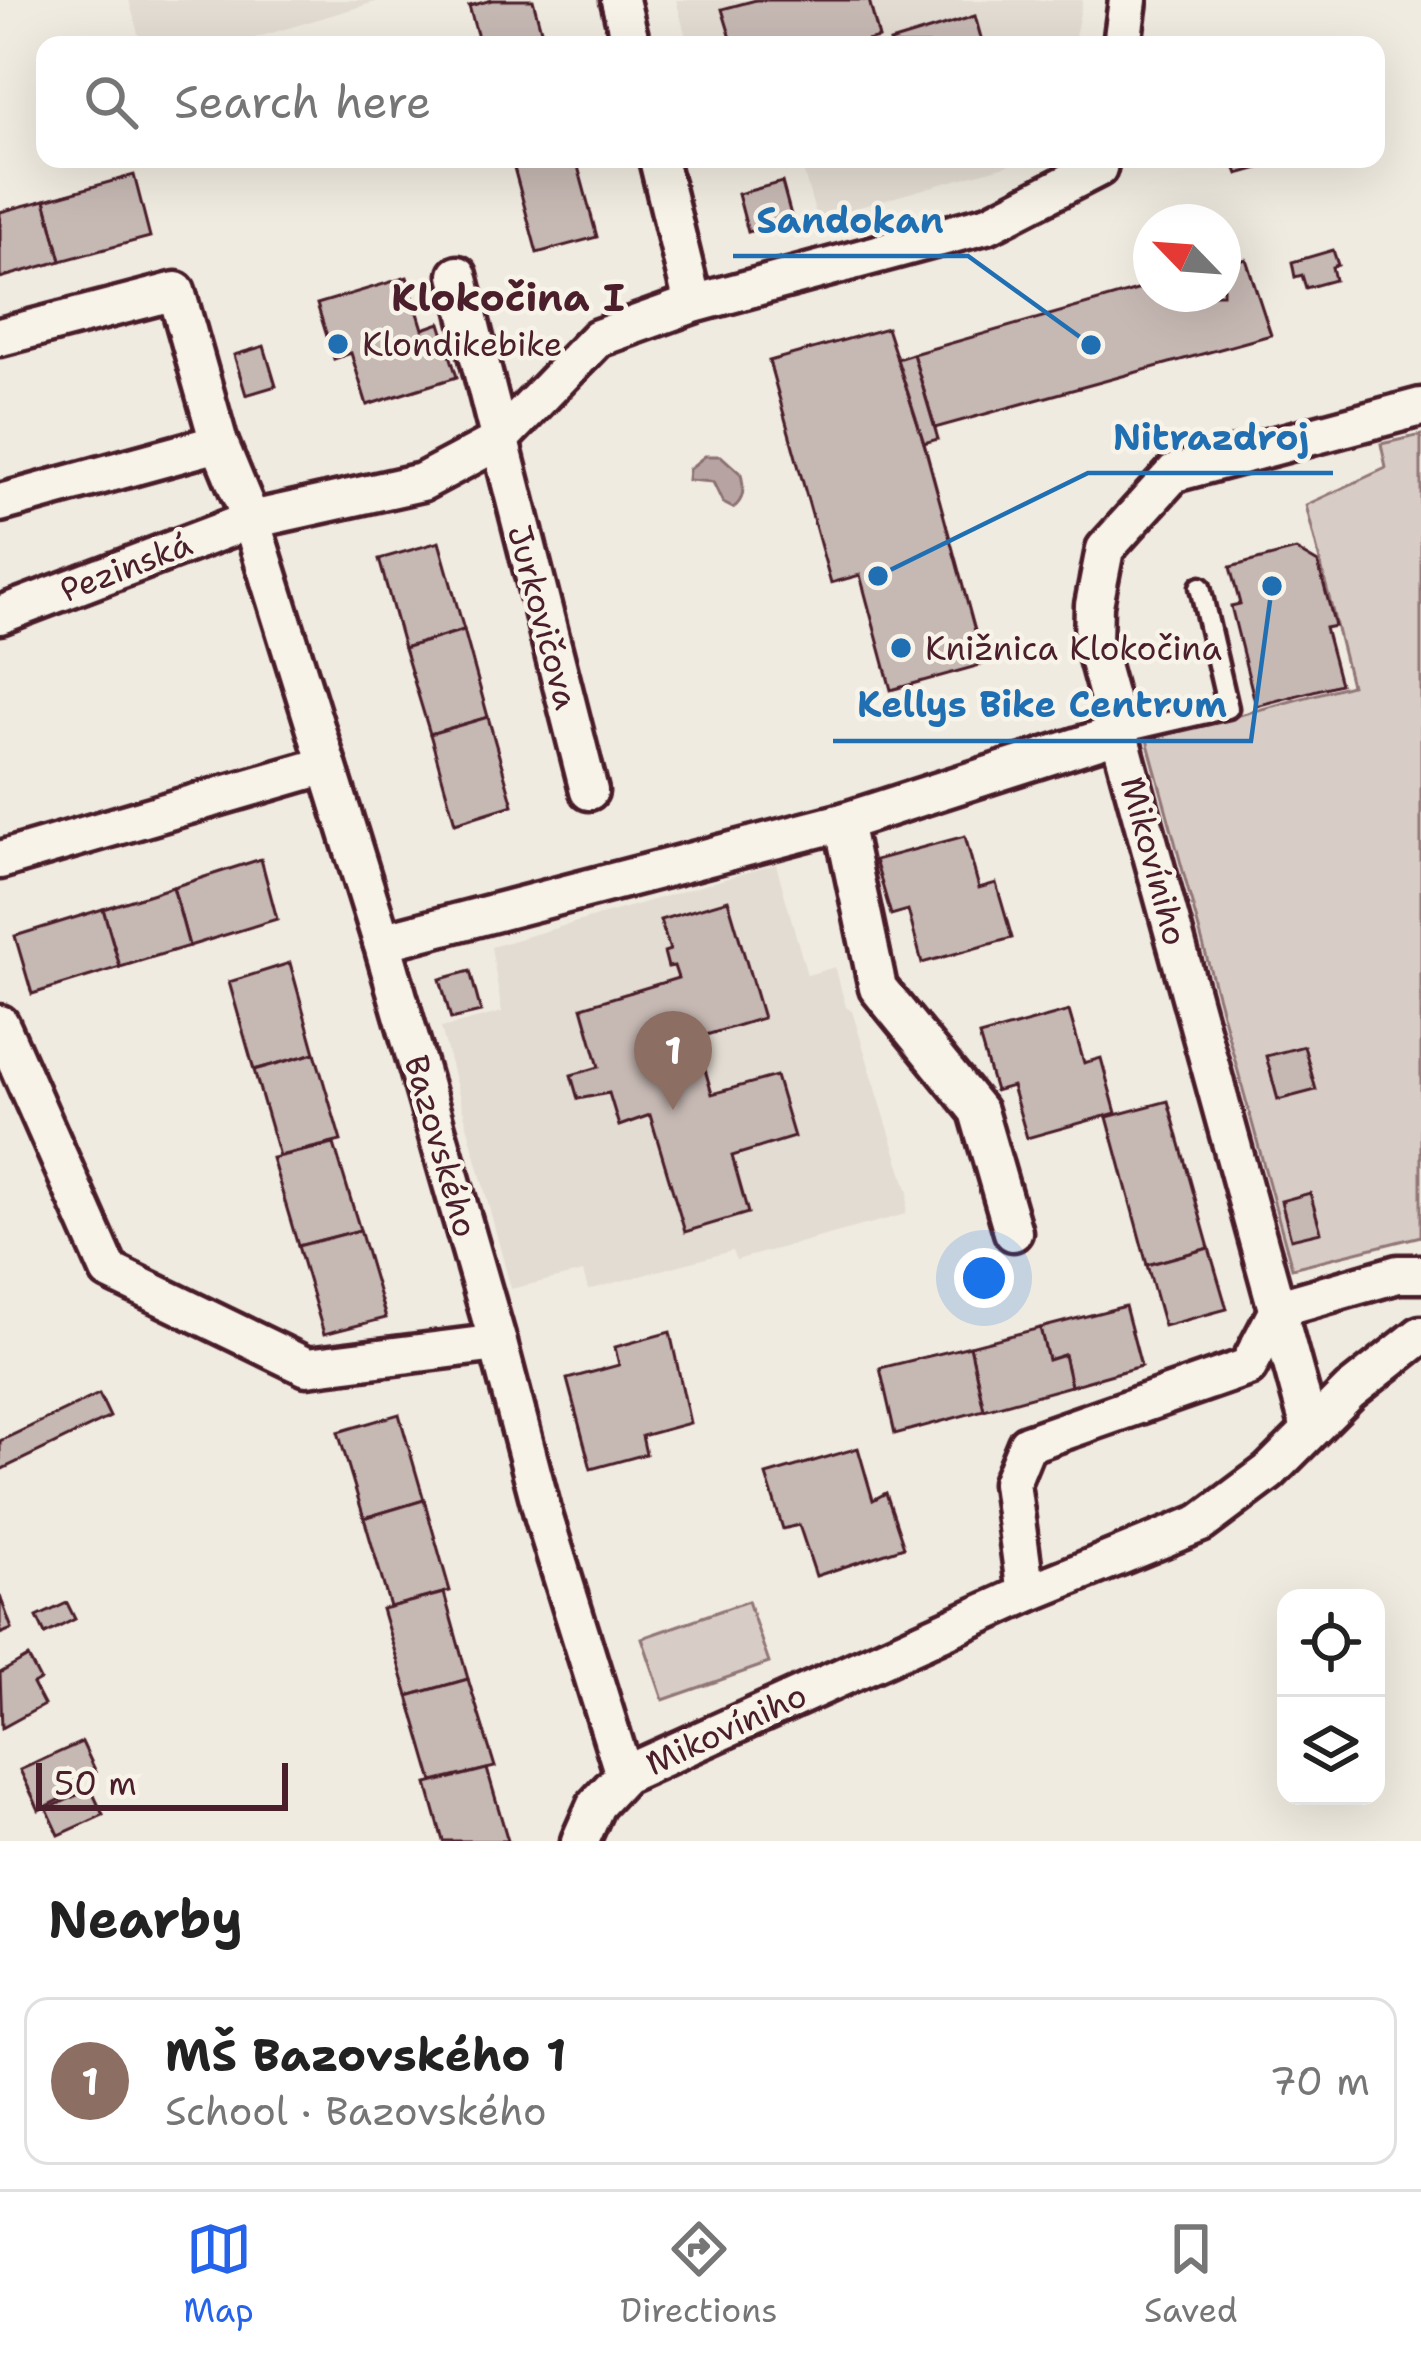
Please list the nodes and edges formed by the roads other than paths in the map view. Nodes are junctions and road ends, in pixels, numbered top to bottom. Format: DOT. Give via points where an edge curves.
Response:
graph roads {
  1 [pos="620,0"];
  2 [pos="1128,0"];
  3 [pos="629,36"];
  4 [pos="1123,36"];
  5 [pos="660,168"];
  6 [pos="1098,168"];
  7 [pos="458,275"];
  8 [pos="693,304"];
  9 [pos="0,337"];
  10 [pos="1421,407"];
  11 [pos="219,442"];
  12 [pos="497,442"];
  13 [pos="0,503"];
  14 [pos="251,520"];
  15 [pos="1200,587"];
  16 [pos="0,615"];
  17 [pos="1120,733"];
  18 [pos="326,765"];
  19 [pos="589,791"];
  20 [pos="842,822"];
  21 [pos="0,860"];
  22 [pos="382,942"];
  23 [pos="0,1024"];
  24 [pos="1013,1232"];
  25 [pos="1421,1274"];
  26 [pos="1279,1308"];
  27 [pos="1421,1335"];
  28 [pos="498,1343"];
  29 [pos="1310,1430"];
  30 [pos="1026,1594"];
  31 [pos="624,1775"];
  32 [pos="580,1841"];
  1 -- 3 [label="street"];
  2 -- 4 [label="street"];
  5 -- 8 [label="street"];
  6 -- 8 [label="street" via="988,224"];
  7 -- 12 [label="street, Jurkovičova"];
  8 -- 12 [label="street" via="598,338"];
  9 -- 11 [label="street, Bazovského" via="176,291"];
  10 -- 17 [label="street, Mikovíniho" via="1174,473 1105,549 1101,568 1093,640"];
  11 -- 13 [label="street"];
  11 -- 14 [label="street, Bazovského"];
  12 -- 14 [label="street" via="422,482"];
  12 -- 19 [label="street, Jurkovičova"];
  14 -- 16 [label="street, Pezinská"];
  14 -- 18 [label="street, Bazovského"];
  15 -- 17 [label="lane" via="1228,708"];
  17 -- 20 [label="street"];
  17 -- 26 [label="street, Mikovíniho"];
  18 -- 21 [label="street"];
  18 -- 22 [label="street, Bazovského"];
  20 -- 22 [label="street"];
  20 -- 24 [label="street" via="878,988 978,1111"];
  22 -- 28 [label="street, Bazovského"];
  23 -- 28 [label="street" via="109,1271 307,1367"];
  25 -- 26 [label="street"];
  26 -- 29 [label="street, Mikovíniho"];
  26 -- 30 [label="street" via="1248,1367 1028,1444 1011,1483"];
  27 -- 29 [label="street, Mikovíniho"];
  28 -- 31 [label="street, Bazovského"];
  29 -- 30 [label="street, Mikovíniho" via="1201,1523"];
  30 -- 31 [label="street, Mikovíniho"];
  31 -- 32 [label="street" via="596,1805"];
}
